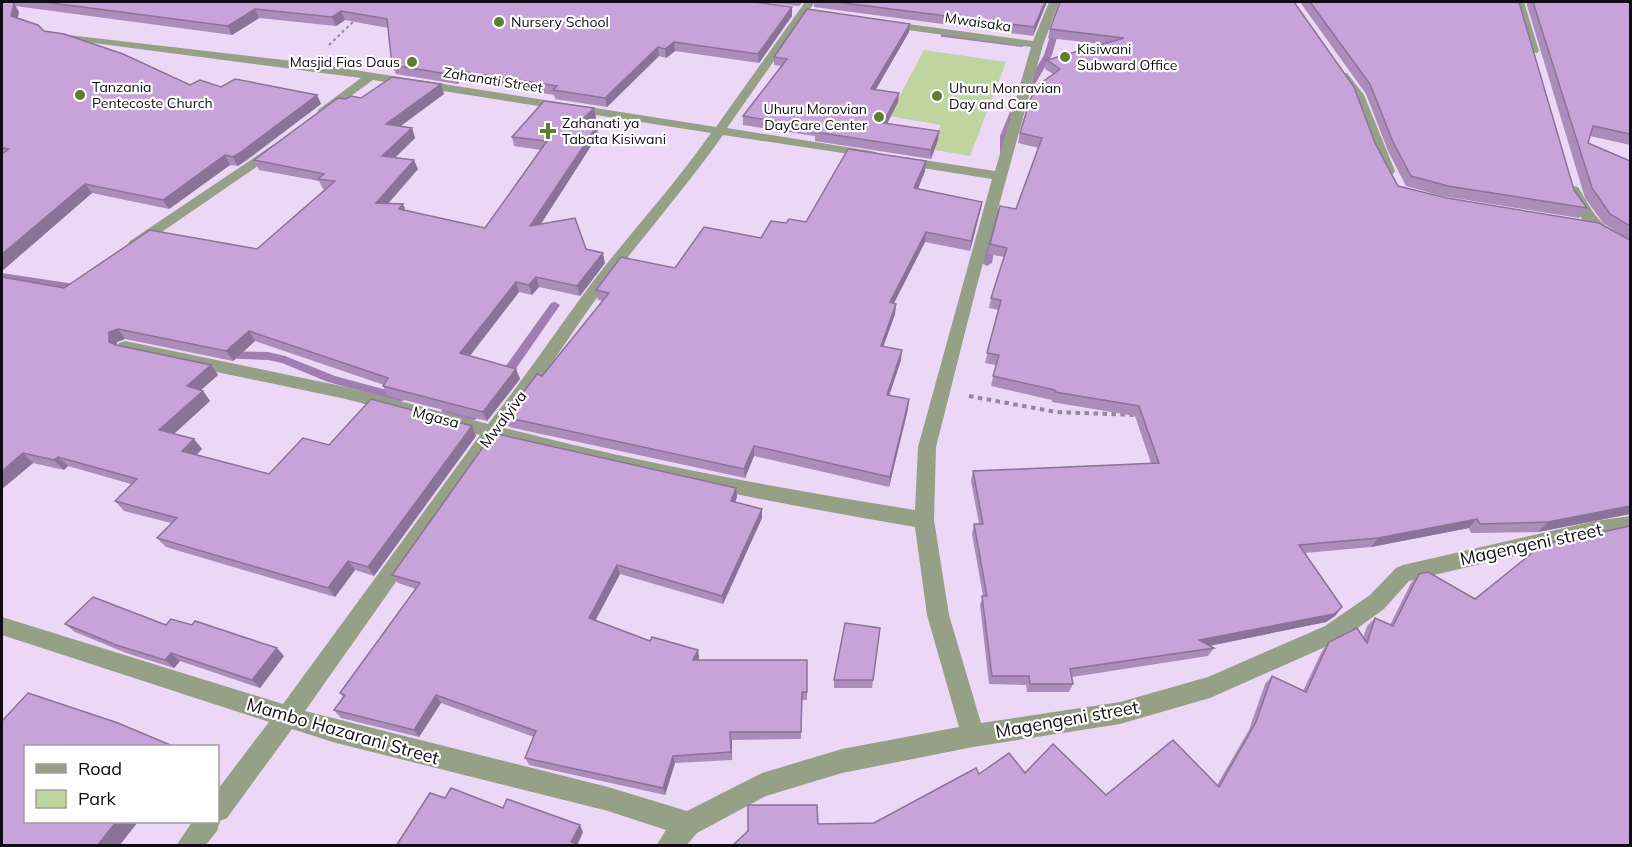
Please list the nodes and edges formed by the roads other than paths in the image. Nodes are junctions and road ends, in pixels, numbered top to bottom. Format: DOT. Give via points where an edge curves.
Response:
graph roads {
  1 [pos="1054,2"];
  2 [pos="1519,2"];
  3 [pos="805,8"];
  4 [pos="874,22"];
  5 [pos="51,35"];
  6 [pos="1037,45"];
  7 [pos="1332,61"];
  8 [pos="1538,68"];
  9 [pos="370,76"];
  10 [pos="308,123"];
  11 [pos="720,131"];
  12 [pos="283,142"];
  13 [pos="1000,176"];
  14 [pos="1570,181"];
  15 [pos="1393,183"];
  16 [pos="1574,224"];
  17 [pos="1596,228"];
  18 [pos="1630,249"];
  19 [pos="124,251"];
  20 [pos="125,346"];
  21 [pos="492,432"];
  22 [pos="924,520"];
  23 [pos="1630,524"];
  24 [pos="2,626"];
  25 [pos="288,716"];
  26 [pos="973,736"];
  27 [pos="219,808"];
  28 [pos="207,823"];
  29 [pos="688,824"];
  30 [pos="189,846"];
  31 [pos="669,846"];
  1 -- 6 [label="street"];
  2 -- 8 [label="street"];
  3 -- 11 [label="street, Mwalyiva"];
  4 -- 6 [label="street, Mwaisaka"];
  5 -- 9 [label="street, Zahanati Street"];
  6 -- 13 [label="street"];
  7 -- 15 [label="street" via="1358,95"];
  9 -- 10 [label="street"];
  9 -- 11 [label="street, Zahanati Street"];
  11 -- 13 [label="street, Zahanati Street"];
  11 -- 21 [label="street, Mwalyiva" via="682,184 610,270"];
  12 -- 19 [label="street"];
  13 -- 22 [label="street" via="927,447"];
  14 -- 17 [label="street" via="1581,208"];
  16 -- 17 [label="street"];
  17 -- 18 [label="street"];
  20 -- 21 [label="street, Mgasa" via="346,393"];
  21 -- 22 [label="street, Mgasa" via="808,501"];
  21 -- 25 [label="street, Mwalyiva"];
  22 -- 26 [label="street" via="938,615"];
  23 -- 26 [label="street, Magengeni street" via="1403,574 1377,602 1333,633 1210,687 1120,713"];
  24 -- 25 [label="street, Mambo Hazarani Street"];
  25 -- 27 [label="street, Mwalyiva"];
  25 -- 29 [label="street, Mambo Hazarani Street" via="405,751 608,799"];
  26 -- 29 [label="street, Magengeni street" via="842,761 762,785"];
  28 -- 30 [label="street"];
  29 -- 31 [label="street, Magengeni street"];
}
